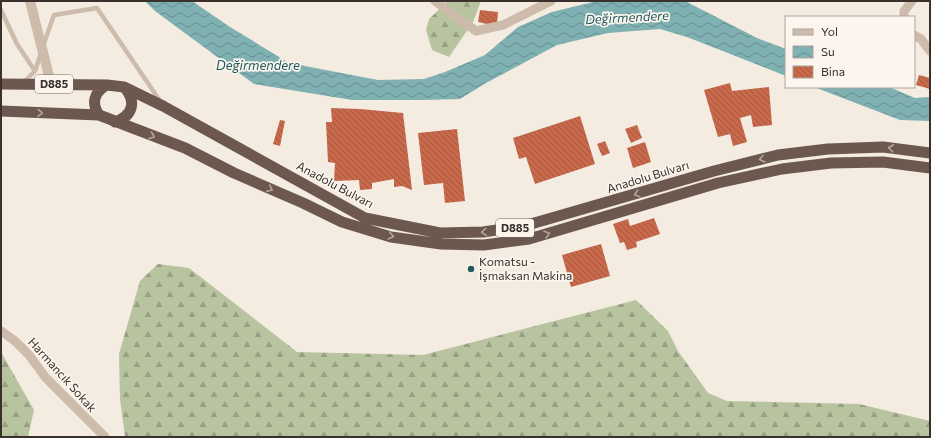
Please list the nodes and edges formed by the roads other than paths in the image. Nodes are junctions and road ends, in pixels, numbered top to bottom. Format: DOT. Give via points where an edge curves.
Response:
graph roads {
  1 [pos="30,1"];
  2 [pos="435,1"];
  3 [pos="551,1"];
  4 [pos="912,1"];
  5 [pos="1,10"];
  6 [pos="904,16"];
  7 [pos="915,36"];
  8 [pos="42,50"];
  9 [pos="930,51"];
  10 [pos="35,71"];
  11 [pos="23,83"];
  12 [pos="1,84"];
  13 [pos="51,84"];
  14 [pos="107,85"];
  15 [pos="124,87"];
  16 [pos="163,106"];
  17 [pos="1,111"];
  18 [pos="99,116"];
  19 [pos="115,122"];
  20 [pos="930,153"];
  21 [pos="930,168"];
  22 [pos="1,331"];
  23 [pos="105,437"];
  1 -- 8 [label="street"];
  2 -- 3 [label="street" via="476,31 503,25"];
  4 -- 6 [label="street"];
  5 -- 10 [label="lane" via="17,44"];
  7 -- 9 [label="street"];
  8 -- 10 [label="lane"];
  8 -- 13 [label="street"];
  8 -- 16 [label="lane" via="54,15 98,8"];
  10 -- 11 [label="lane"];
  11 -- 12 [label="highway, Anadolu Bulvarı / D885"];
  11 -- 13 [label="highway, Anadolu Bulvarı / D885"];
  13 -- 14 [label="highway, Anadolu Bulvarı / D885"];
  14 -- 15 [label="highway, Anadolu Bulvarı"];
  14 -- 18 [label="highway" via="95,98 94,104"];
  15 -- 16 [label="highway, Anadolu Bulvarı / D885"];
  15 -- 19 [label="highway" via="129,92 132,104 122,120"];
  20 -- 16 [label="highway, Anadolu Bulvarı / D885, one-way" via="883,147 828,149 778,155 524,226 483,232 440,233 365,218"];
  17 -- 18 [label="highway, one-way"];
  18 -- 19 [label="highway"];
  19 -- 21 [label="highway, D885, one-way" via="185,148 342,222 391,237 440,244 484,245 529,239 718,183 782,169 831,163 883,162"];
  22 -- 23 [label="street, Harmancık Sokak" via="15,341 46,378"];
}
